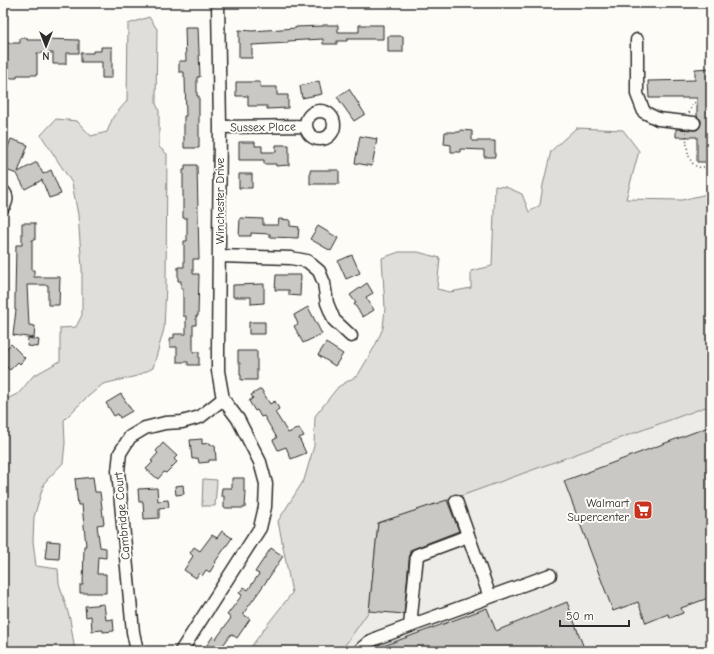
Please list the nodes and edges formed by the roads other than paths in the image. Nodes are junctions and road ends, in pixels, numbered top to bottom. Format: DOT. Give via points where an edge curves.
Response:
graph roads {
  1 [pos="218,3"];
  2 [pos="637,40"];
  3 [pos="690,123"];
  4 [pos="306,126"];
  5 [pos="220,127"];
  6 [pos="3,191"];
  7 [pos="3,208"];
  8 [pos="219,256"];
  9 [pos="351,336"];
  10 [pos="223,399"];
  11 [pos="456,501"];
  12 [pos="468,536"];
  13 [pos="550,575"];
  14 [pos="490,597"];
  15 [pos="410,626"];
  16 [pos="137,651"];
  17 [pos="181,651"];
  18 [pos="359,651"];
  1 -- 5 [label="street, Winchester Drive"];
  2 -- 3 [label="street" via="638,94 644,112 658,119"];
  4 -- 5 [label="street, Sussex Place"];
  5 -- 8 [label="street, Winchester Drive"];
  6 -- 7 [label="street" via="6,201"];
  8 -- 9 [label="street" via="291,258 307,261 319,271 334,320"];
  8 -- 10 [label="street, Winchester Drive" via="218,371"];
  10 -- 16 [label="street, Cambridge Court" via="200,418 145,428 130,437 120,453 118,477 132,632"];
  10 -- 17 [label="street" via="238,419 260,462 266,484 265,507 260,528"];
  11 -- 12 [label="street"];
  12 -- 14 [label="street"];
  12 -- 15 [label="street" via="417,555"];
  13 -- 14 [label="street"];
  14 -- 15 [label="street"];
  15 -- 18 [label="street" via="373,640"];
}
